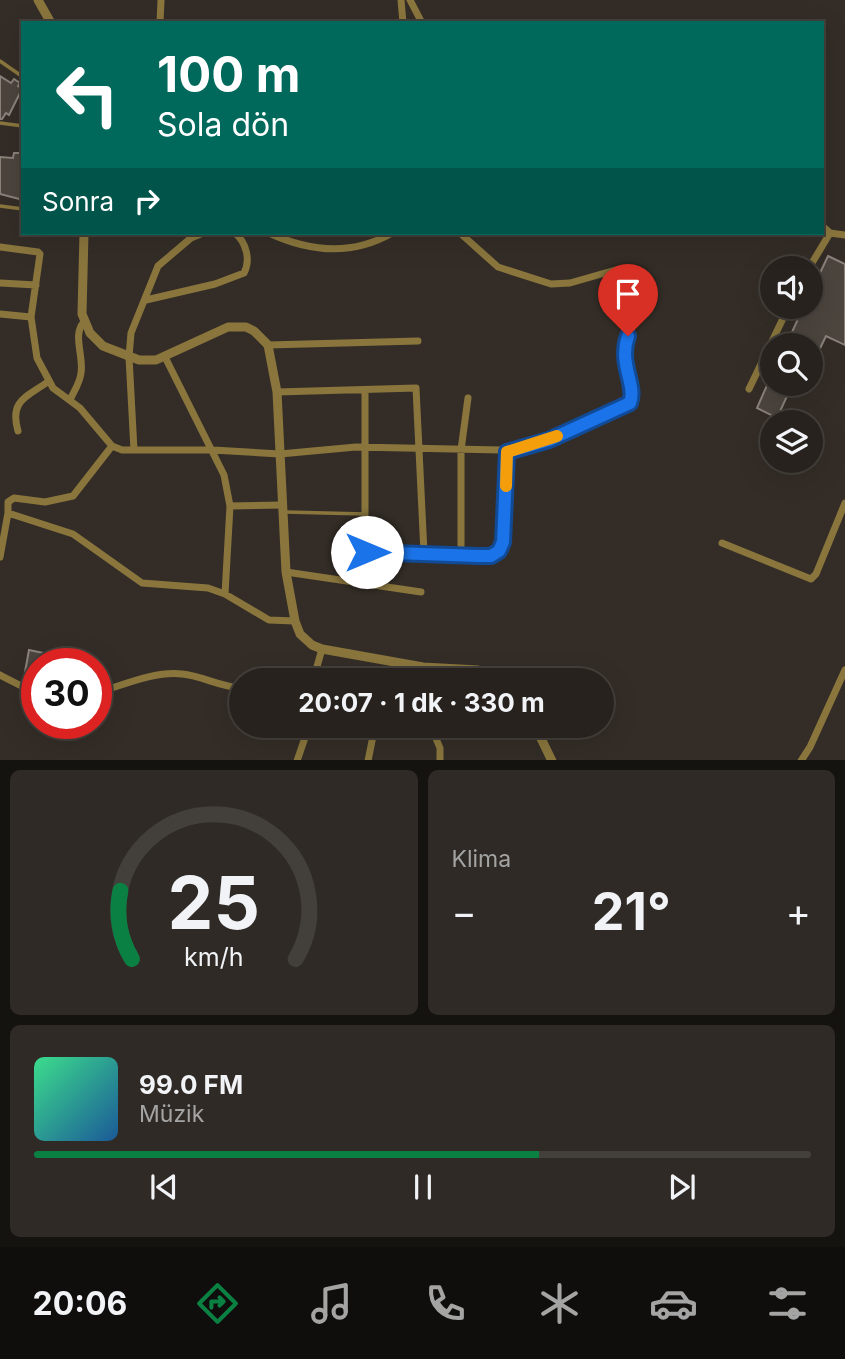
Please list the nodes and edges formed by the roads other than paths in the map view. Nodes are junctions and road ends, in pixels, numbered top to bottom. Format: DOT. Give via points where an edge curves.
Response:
graph roads {
  1 [pos="38,0"];
  2 [pos="161,0"];
  3 [pos="401,0"];
  4 [pos="410,0"];
  5 [pos="50,21"];
  6 [pos="160,21"];
  7 [pos="403,21"];
  8 [pos="421,21"];
  9 [pos="0,61"];
  10 [pos="21,76"];
  11 [pos="0,123"];
  12 [pos="21,126"];
  13 [pos="0,206"];
  14 [pos="21,209"];
  15 [pos="824,228"];
  16 [pos="830,233"];
  17 [pos="84,235"];
  18 [pos="198,235"];
  19 [pos="238,235"];
  20 [pos="275,235"];
  21 [pos="388,235"];
  22 [pos="462,235"];
  23 [pos="845,235"];
  24 [pos="0,247"];
  25 [pos="816,256"];
  26 [pos="0,283"];
  27 [pos="36,285"];
  28 [pos="146,300"];
  29 [pos="2,317"];
  30 [pos="31,317"];
  31 [pos="783,319"];
  32 [pos="84,322"];
  33 [pos="418,341"];
  34 [pos="268,345"];
  35 [pos="129,356"];
  36 [pos="165,358"];
  37 [pos="49,381"];
  38 [pos="749,389"];
  39 [pos="365,390"];
  40 [pos="277,392"];
  41 [pos="468,398"];
  42 [pos="70,400"];
  43 [pos="18,431"];
  44 [pos="112,446"];
  45 [pos="365,448"];
  46 [pos="421,449"];
  47 [pos="134,450"];
  48 [pos="213,450"];
  49 [pos="461,450"];
  50 [pos="507,452"];
  51 [pos="280,454"];
  52 [pos="845,503"];
  53 [pos="230,506"];
  54 [pos="283,508"];
  55 [pos="8,513"];
  56 [pos="366,514"];
  57 [pos="722,543"];
  58 [pos="367,552"];
  59 [pos="424,553"];
  60 [pos="461,554"];
  61 [pos="0,557"];
  62 [pos="286,572"];
  63 [pos="365,583"];
  64 [pos="421,592"];
  65 [pos="225,594"];
  66 [pos="295,621"];
  67 [pos="321,649"];
  68 [pos="316,668"];
  69 [pos="441,668"];
  70 [pos="845,670"];
  71 [pos="0,675"];
  72 [pos="21,686"];
  73 [pos="229,686"];
  74 [pos="112,689"];
  75 [pos="305,738"];
  76 [pos="373,738"];
  77 [pos="436,738"];
  78 [pos="541,738"];
  79 [pos="297,760"];
  80 [pos="368,760"];
  81 [pos="440,760"];
  82 [pos="552,760"];
  83 [pos="802,760"];
  1 -- 5 [label="street"];
  2 -- 6 [label="street"];
  3 -- 7 [label="street"];
  4 -- 8 [label="street"];
  9 -- 10 [label="lane"];
  11 -- 12 [label="lane"];
  13 -- 14 [label="lane"];
  15 -- 16 [label="street"];
  16 -- 23 [label="street"];
  16 -- 25 [label="street"];
  17 -- 32 [label="street"];
  18 -- 28 [label="street" via="158,266"];
  19 -- 28 [label="street" via="249,264 244,273"];
  20 -- 21 [label="street" via="326,251"];
  22 -- 50 [label="street" via="498,267 523,277 570,283 620,269 640,290 638,315 624,346 630,403 549,440"];
  24 -- 27 [label="street" via="38,252"];
  26 -- 27 [label="street"];
  27 -- 30 [label="street"];
  28 -- 35 [label="street" via="131,332"];
  29 -- 30 [label="street"];
  30 -- 37 [label="street" via="37,358"];
  31 -- 38 [label="street"];
  32 -- 35 [label="street" via="103,346"];
  32 -- 42 [label="street" via="79,333 81,374"];
  33 -- 34 [label="street"];
  34 -- 36 [label="street" via="254,331 228,327"];
  34 -- 40 [label="street"];
  35 -- 36 [label="street" via="147,361"];
  35 -- 47 [label="street"];
  36 -- 48 [label="street"];
  37 -- 42 [label="street"];
  37 -- 43 [label="street" via="19,403 14,416"];
  39 -- 40 [label="street"];
  39 -- 45 [label="street"];
  39 -- 46 [label="street" via="416,388"];
  40 -- 51 [label="street"];
  41 -- 49 [label="street"];
  42 -- 44 [label="street"];
  44 -- 47 [label="street"];
  44 -- 55 [label="street" via="73,496 45,502 14,498 8,502"];
  45 -- 46 [label="street"];
  45 -- 51 [label="street"];
  45 -- 56 [label="street"];
  46 -- 49 [label="street"];
  46 -- 59 [label="street"];
  47 -- 48 [label="street"];
  48 -- 51 [label="street"];
  48 -- 53 [label="street"];
  49 -- 50 [label="street"];
  49 -- 60 [label="street"];
  50 -- 60 [label="street" via="502,548 491,556"];
  51 -- 54 [label="street"];
  52 -- 57 [label="street" via="811,579"];
  53 -- 54 [label="street"];
  53 -- 65 [label="street"];
  54 -- 56 [label="lane"];
  54 -- 62 [label="street"];
  55 -- 61 [label="street"];
  55 -- 65 [label="street" via="60,527 142,583 208,588"];
  56 -- 58 [label="street"];
  58 -- 59 [label="street"];
  58 -- 63 [label="street"];
  59 -- 60 [label="street"];
  62 -- 63 [label="street"];
  62 -- 66 [label="street"];
  63 -- 64 [label="street"];
  65 -- 66 [label="street" via="269,620"];
  66 -- 67 [label="street" via="304,639"];
  67 -- 68 [label="street"];
  67 -- 69 [label="street"];
  70 -- 83 [label="street"];
  71 -- 72 [label="street"];
  73 -- 74 [label="street" via="170,673"];
  75 -- 79 [label="street"];
  76 -- 80 [label="street"];
  77 -- 81 [label="street"];
  78 -- 82 [label="street"];
}
